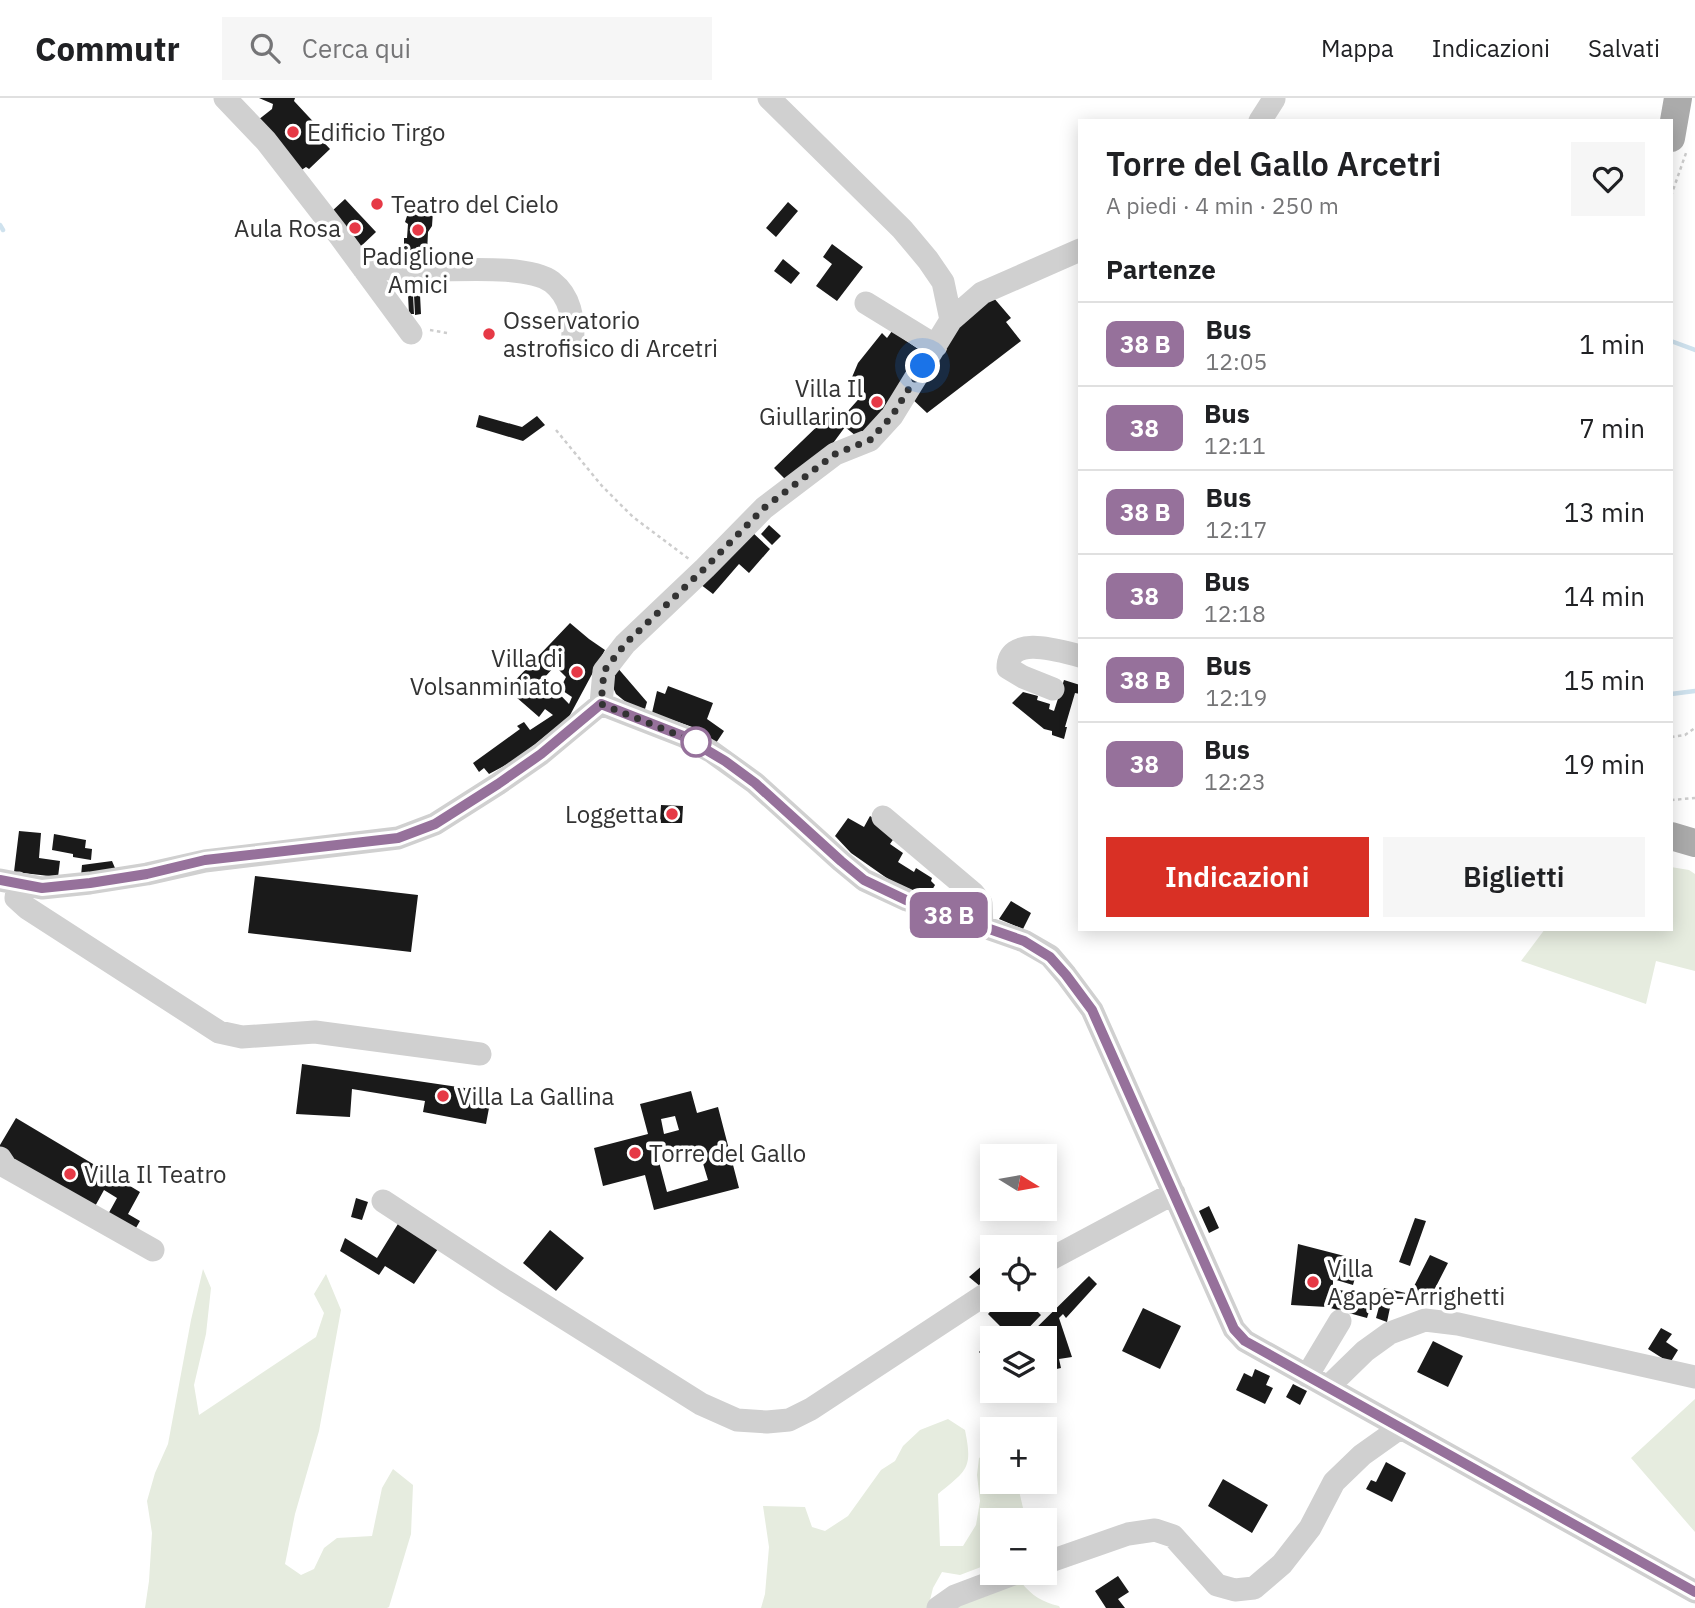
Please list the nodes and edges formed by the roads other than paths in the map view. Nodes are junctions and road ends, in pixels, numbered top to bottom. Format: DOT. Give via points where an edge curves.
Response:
graph roads {
  1 [pos="225,98"];
  2 [pos="769,98"];
  3 [pos="1273,98"];
  4 [pos="1678,98"];
  5 [pos="1261,119"];
  6 [pos="1673,127"];
  7 [pos="1078,251"];
  8 [pos="363,268"];
  9 [pos="866,303"];
  10 [pos="951,320"];
  11 [pos="418,331"];
  12 [pos="573,340"];
  13 [pos="936,345"];
  14 [pos="1078,656"];
  15 [pos="1052,689"];
  16 [pos="601,704"];
  17 [pos="883,817"];
  18 [pos="1673,837"];
  19 [pos="1695,843"];
  20 [pos="9,881"];
  21 [pos="982,926"];
  22 [pos="480,1054"];
  23 [pos="0,1158"];
  24 [pos="1174,1193"];
  25 [pos="383,1200"];
  26 [pos="153,1250"];
  27 [pos="1057,1256"];
  28 [pos="980,1298"];
  29 [pos="1340,1321"];
  30 [pos="1307,1376"];
  31 [pos="1695,1377"];
  32 [pos="1328,1387"];
  33 [pos="1400,1428"];
  34 [pos="1057,1559"];
  35 [pos="984,1585"];
  36 [pos="1695,1592"];
  37 [pos="937,1608"];
  1 -- 8 [label="street" via="266,141"];
  2 -- 10 [label="street" via="928,260 943,282"];
  3 -- 5 [label="street"];
  4 -- 6 [label="main road"];
  7 -- 10 [label="street" via="982,293"];
  8 -- 11 [label="street"];
  8 -- 12 [label="street" via="536,275 551,281 570,304"];
  9 -- 13 [label="street"];
  10 -- 13 [label="street"];
  13 -- 16 [label="street" via="892,416 870,440 835,454 764,508 625,644 604,671"];
  14 -- 15 [label="street" via="1043,648 1024,648 1011,655 1008,668"];
  16 -- 20 [label="street" via="498,784 435,824 398,838 205,860 90,883 42,888"];
  16 -- 21 [label="street" via="683,736 725,761 864,880"];
  17 -- 21 [label="street" via="973,893 981,903"];
  18 -- 19 [label="main road"];
  20 -- 22 [label="street" via="16,898 27,908 219,1032 242,1037 315,1032"];
  21 -- 24 [label="street" via="1024,941 1050,957 1092,1010"];
  23 -- 26 [label="street" via="5,1167"];
  24 -- 27 [label="street"];
  24 -- 30 [label="street" via="1234,1329 1245,1341"];
  25 -- 28 [label="street" via="701,1404 737,1420 789,1420 811,1409"];
  29 -- 30 [label="street"];
  30 -- 32 [label="street"];
  31 -- 32 [label="street" via="1424,1320 1390,1333"];
  32 -- 33 [label="street"];
  33 -- 34 [label="street" via="1334,1482 1310,1528 1282,1564 1254,1588 1235,1590 1217,1585 1173,1536 1155,1530 1128,1534"];
  33 -- 36 [label="street"];
  35 -- 37 [label="street"];
}
